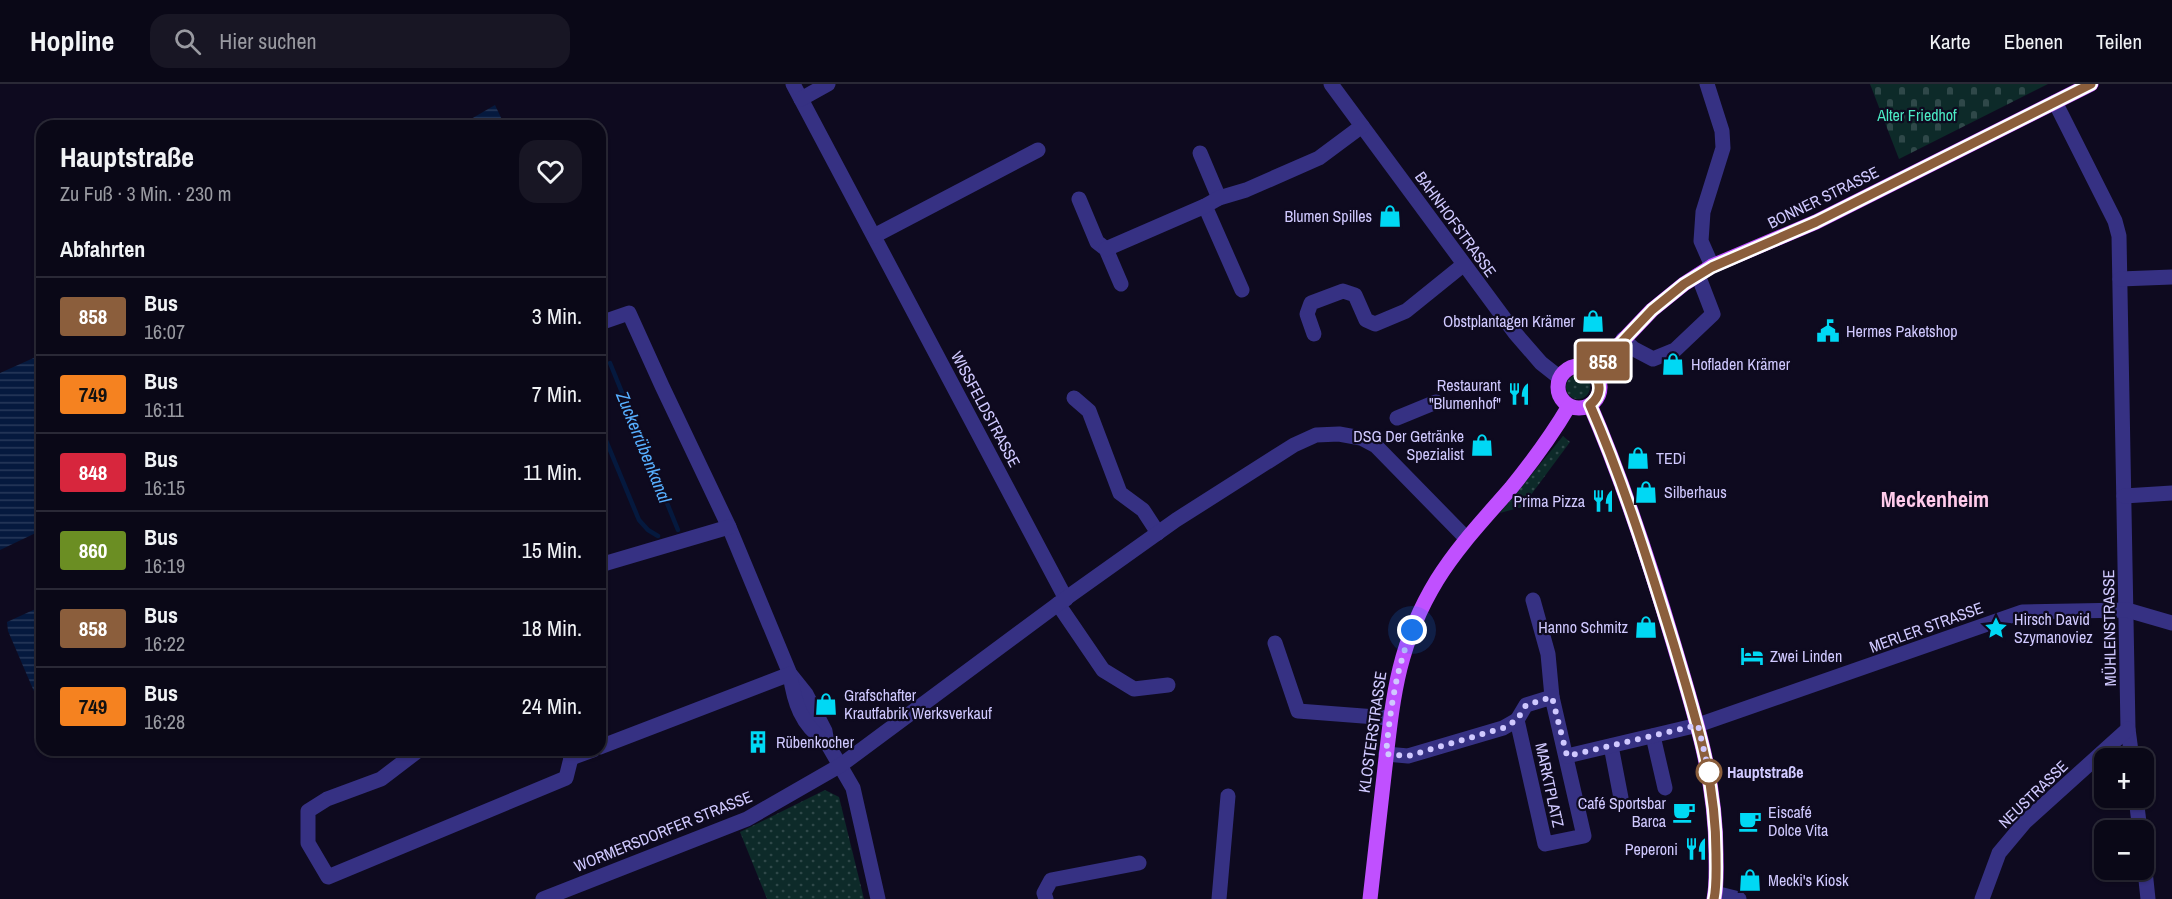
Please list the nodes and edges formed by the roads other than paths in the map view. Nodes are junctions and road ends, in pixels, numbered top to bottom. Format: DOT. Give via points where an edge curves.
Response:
graph roads {
  1 [pos="793,84"];
  2 [pos="828,84"];
  3 [pos="1331,84"];
  4 [pos="1707,84"];
  5 [pos="2091,84"];
  6 [pos="801,99"];
  7 [pos="2055,102"];
  8 [pos="1362,126"];
  9 [pos="1038,150"];
  10 [pos="1200,153"];
  11 [pos="1219,198"];
  12 [pos="1079,199"];
  13 [pos="1205,206"];
  14 [pos="874,236"];
  15 [pos="1106,249"];
  16 [pos="1463,265"];
  17 [pos="1712,267"];
  18 [pos="1698,275"];
  19 [pos="2172,277"];
  20 [pos="2120,279"];
  21 [pos="1121,284"];
  22 [pos="1242,290"];
  23 [pos="606,321"];
  24 [pos="1314,334"];
  25 [pos="1623,339"];
  26 [pos="1593,372"];
  27 [pos="1560,378"];
  28 [pos="1074,398"];
  29 [pos="1436,402"];
  30 [pos="1590,405"];
  31 [pos="1569,406"];
  32 [pos="1397,418"];
  33 [pos="2172,493"];
  34 [pos="2124,496"];
  35 [pos="729,527"];
  36 [pos="1158,533"];
  37 [pos="1466,538"];
  38 [pos="606,563"];
  39 [pos="1533,600"];
  40 [pos="1062,602"];
  41 [pos="2127,610"];
  42 [pos="2172,623"];
  43 [pos="1275,643"];
  44 [pos="790,674"];
  45 [pos="1168,685"];
  46 [pos="1552,697"];
  47 [pos="1389,718"];
  48 [pos="1517,720"];
  49 [pos="1698,725"];
  50 [pos="2128,729"];
  51 [pos="1653,736"];
  52 [pos="606,745"];
  53 [pos="1611,746"];
  54 [pos="2131,748"];
  55 [pos="1386,754"];
  56 [pos="411,756"];
  57 [pos="570,756"];
  58 [pos="1567,756"];
  59 [pos="840,765"];
  60 [pos="1665,789"];
  61 [pos="1228,796"];
  62 [pos="1621,798"];
  63 [pos="1139,863"];
  64 [pos="2146,880"];
  65 [pos="563,895"];
  66 [pos="1715,896"];
  67 [pos="543,899"];
  68 [pos="878,899"];
  69 [pos="1046,899"];
  70 [pos="1219,899"];
  71 [pos="1370,899"];
  72 [pos="1739,899"];
  73 [pos="1982,899"];
  74 [pos="2148,899"];
  1 -- 6 [label="street, WISSFELDSTRASSE"];
  2 -- 6 [label="street"];
  3 -- 8 [label="street, BAHNHOFSTRASSE"];
  4 -- 17 [label="street" via="1722,131 1723,148 1702,222 1701,241"];
  5 -- 7 [label="main road, BONNER STRASSE"];
  6 -- 14 [label="street, WISSFELDSTRASSE"];
  7 -- 17 [label="main road, BONNER STRASSE" via="1816,222"];
  7 -- 20 [label="street, MÜHLENSTRASSE" via="2115,221"];
  8 -- 11 [label="street" via="1319,158"];
  8 -- 16 [label="street, BAHNHOFSTRASSE"];
  9 -- 14 [label="street"];
  10 -- 11 [label="street"];
  11 -- 13 [label="street"];
  12 -- 15 [label="street" via="1097,242"];
  13 -- 15 [label="street"];
  13 -- 22 [label="street"];
  14 -- 40 [label="street, WISSFELDSTRASSE"];
  15 -- 21 [label="street"];
  16 -- 24 [label="street" via="1406,311 1374,324 1366,320 1355,295 1343,291 1311,303 1307,314"];
  16 -- 27 [label="street, BAHNHOFSTRASSE" via="1515,333"];
  17 -- 18 [label="main road, BONNER STRASSE"];
  18 -- 25 [label="main road, BONNER STRASSE" via="1652,310"];
  18 -- 25 [label="street" via="1713,314 1675,350 1653,359"];
  19 -- 20 [label="street"];
  20 -- 34 [label="street, MÜHLENSTRASSE"];
  23 -- 35 [label="street" via="629,313"];
  25 -- 26 [label="main road, BONNER STRASSE"];
  26 -- 27 [label="main road" via="1577,367 1568,369"];
  26 -- 30 [label="main road" via="1599,392"];
  27 -- 31 [label="main road" via="1558,392"];
  28 -- 36 [label="street" via="1089,411 1120,493 1143,510"];
  29 -- 32 [label="street"];
  30 -- 31 [label="main road"];
  30 -- 49 [label="main road" via="1654,579"];
  31 -- 37 [label="main road, KLOSTERSTRASSE" via="1525,469"];
  33 -- 34 [label="street"];
  34 -- 41 [label="street, MÜHLENSTRASSE"];
  35 -- 38 [label="street"];
  35 -- 44 [label="street"];
  36 -- 37 [label="street, WORMERSDORFER STRASSE" via="1294,445 1316,435 1339,434 1376,446"];
  36 -- 40 [label="street, WORMERSDORFER STRASSE"];
  37 -- 47 [label="main road, KLOSTERSTRASSE" via="1420,611 1397,676"];
  39 -- 46 [label="street, MARKTPLATZ" via="1548,654"];
  40 -- 45 [label="street" via="1103,670 1134,688"];
  40 -- 59 [label="street, WORMERSDORFER STRASSE"];
  41 -- 42 [label="street, MERLER STRASSE"];
  41 -- 49 [label="street, MERLER STRASSE" via="2022,612"];
  41 -- 50 [label="street, MÜHLENSTRASSE"];
  43 -- 47 [label="street" via="1298,711"];
  44 -- 52 [label="street"];
  44 -- 59 [label="street" via="806,694"];
  46 -- 48 [label="street" via="1526,705"];
  46 -- 58 [label="street, MARKTPLATZ"];
  47 -- 55 [label="main road, KLOSTERSTRASSE"];
  48 -- 55 [label="street" via="1503,728 1408,756"];
  48 -- 58 [label="street, MARKTPLATZ" via="1545,844 1584,836"];
  49 -- 51 [label="street, MARKTPLATZ"];
  49 -- 66 [label="main road" via="1715,815"];
  50 -- 54 [label="street, MÜHLENSTRASSE"];
  50 -- 73 [label="street, NEUSTRASSE" via="2025,822 1999,853"];
  51 -- 53 [label="street, MARKTPLATZ"];
  51 -- 60 [label="street"];
  53 -- 58 [label="street, MARKTPLATZ"];
  53 -- 62 [label="street"];
  55 -- 71 [label="main road, KLOSTERSTRASSE"];
  56 -- 57 [label="street" via="381,779 327,799 308,811 308,843 328,877 566,778"];
  59 -- 65 [label="street, WORMERSDORFER STRASSE" via="747,819"];
  59 -- 68 [label="street" via="853,788"];
  61 -- 70 [label="street"];
  63 -- 69 [label="street" via="1051,880 1044,893"];
  64 -- 74 [label="street"];
  65 -- 67 [label="street, WORMERSDORFER STRASSE"];
  66 -- 72 [label="street"];
}
